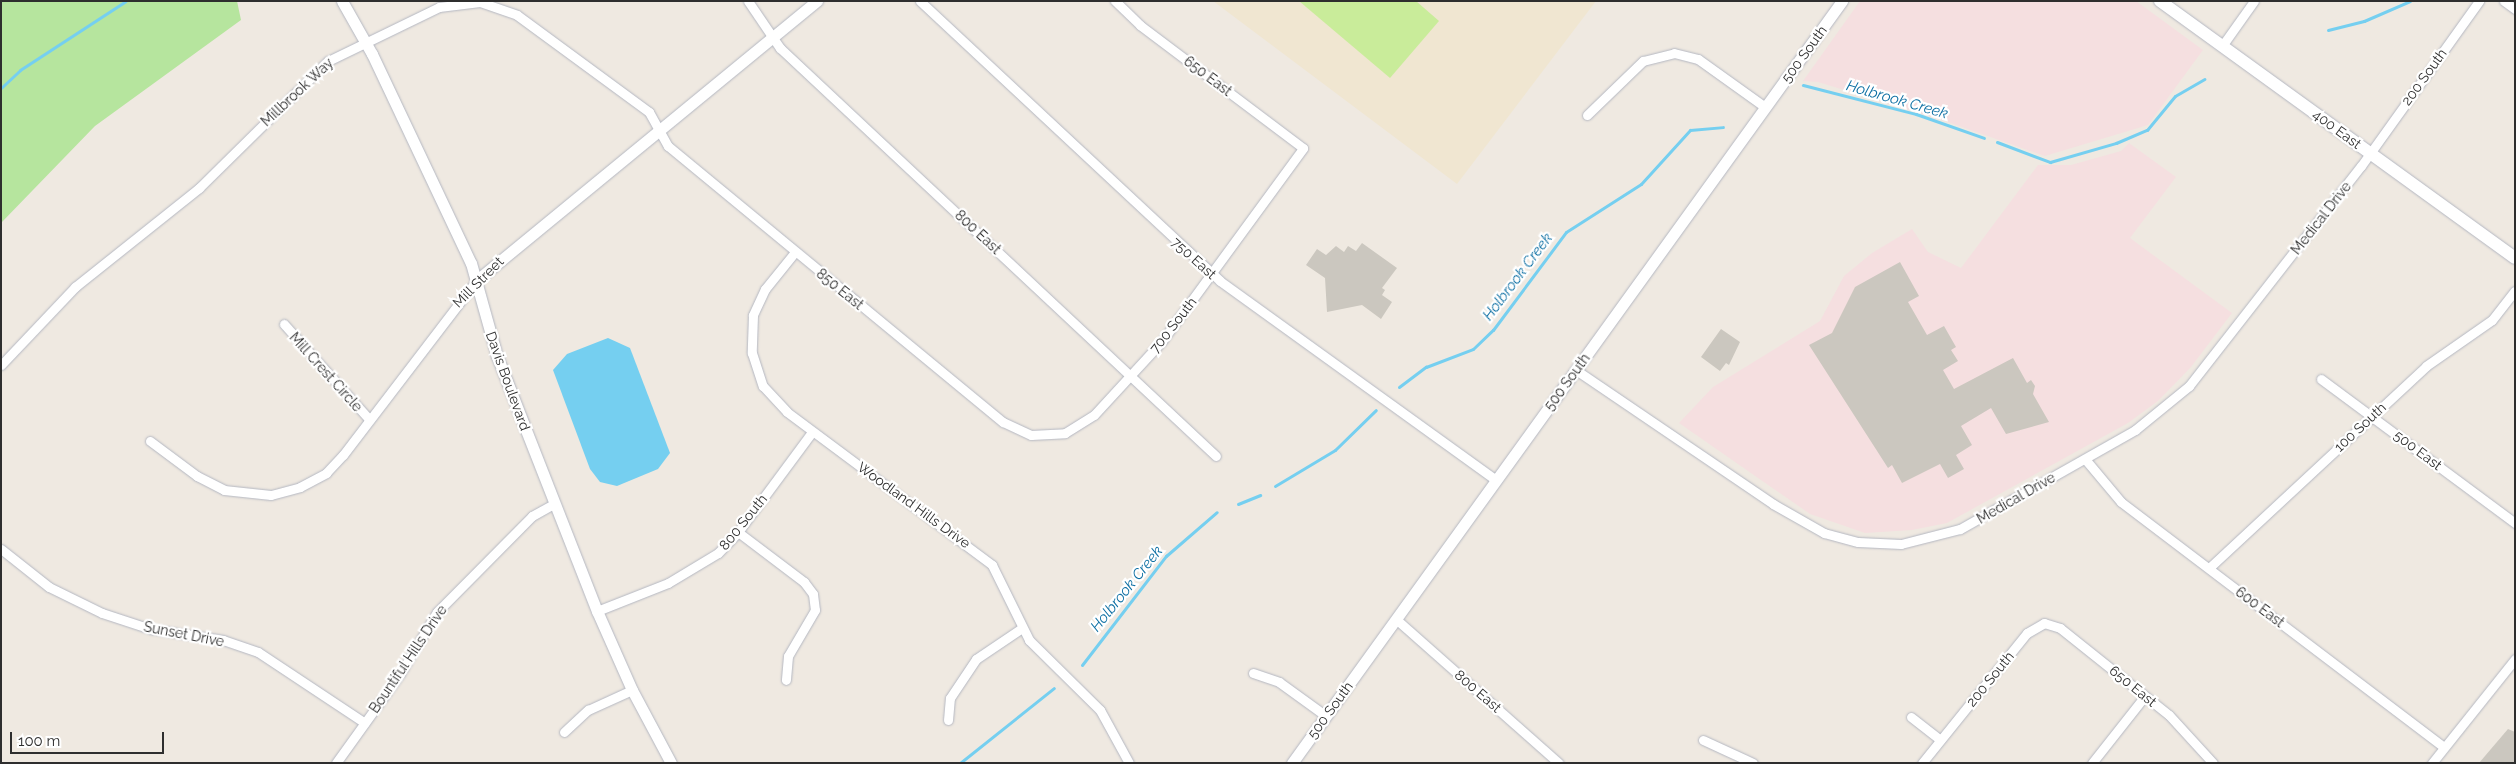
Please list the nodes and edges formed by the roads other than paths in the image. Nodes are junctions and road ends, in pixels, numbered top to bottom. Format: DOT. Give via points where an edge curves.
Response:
graph roads {
  1 [pos="342,1"];
  2 [pos="748,1"];
  3 [pos="817,1"];
  4 [pos="920,1"];
  5 [pos="1114,1"];
  6 [pos="1842,1"];
  7 [pos="2160,1"];
  8 [pos="2254,1"];
  9 [pos="2479,1"];
  10 [pos="2504,1"];
  11 [pos="2515,9"];
  12 [pos="774,37"];
  13 [pos="365,41"];
  14 [pos="2222,46"];
  15 [pos="1765,107"];
  16 [pos="1587,115"];
  17 [pos="660,130"];
  18 [pos="1303,148"];
  19 [pos="2370,153"];
  20 [pos="795,252"];
  21 [pos="2514,256"];
  22 [pos="1212,274"];
  23 [pos="477,280"];
  24 [pos="2515,292"];
  25 [pos="284,324"];
  26 [pos="1,365"];
  27 [pos="1576,370"];
  28 [pos="1130,376"];
  29 [pos="2321,379"];
  30 [pos="2373,416"];
  31 [pos="369,419"];
  32 [pos="812,432"];
  33 [pos="1031,435"];
  34 [pos="150,440"];
  35 [pos="1216,456"];
  36 [pos="2085,459"];
  37 [pos="1496,480"];
  38 [pos="556,503"];
  39 [pos="2515,523"];
  40 [pos="738,532"];
  41 [pos="1,549"];
  42 [pos="2209,568"];
  43 [pos="597,611"];
  44 [pos="1396,619"];
  45 [pos="2044,622"];
  46 [pos="1022,628"];
  47 [pos="2515,660"];
  48 [pos="1252,673"];
  49 [pos="786,680"];
  50 [pos="632,690"];
  51 [pos="2145,696"];
  52 [pos="1326,716"];
  53 [pos="1911,717"];
  54 [pos="948,720"];
  55 [pos="365,723"];
  56 [pos="564,732"];
  57 [pos="1703,740"];
  58 [pos="1940,740"];
  59 [pos="2444,747"];
  60 [pos="336,763"];
  61 [pos="671,763"];
  62 [pos="1129,763"];
  63 [pos="1292,763"];
  64 [pos="1559,763"];
  65 [pos="1753,763"];
  66 [pos="1922,763"];
  67 [pos="2092,763"];
  68 [pos="2213,763"];
  69 [pos="2432,763"];
  1 -- 13 [label="street, Davis Boulevard"];
  2 -- 12 [label="street, 800 East"];
  3 -- 12 [label="street, Mill Street"];
  4 -- 22 [label="street, 750 East"];
  5 -- 18 [label="street, 650 East" via="1140,25"];
  6 -- 15 [label="street, 500 South"];
  7 -- 14 [label="main road, 400 East"];
  8 -- 14 [label="street"];
  9 -- 19 [label="street, 200 South"];
  10 -- 11 [label="street"];
  12 -- 17 [label="street, Mill Street"];
  12 -- 28 [label="street, 800 East" via="780,48"];
  13 -- 17 [label="street, Millbrook Way" via="450,3 490,4 517,15 641,106"];
  13 -- 23 [label="street, Davis Boulevard"];
  13 -- 26 [label="street, Millbrook Way" via="318,69 199,188 76,287"];
  14 -- 19 [label="main road, 400 East"];
  15 -- 16 [label="street" via="1698,59 1674,53 1643,61"];
  15 -- 27 [label="street, 500 South"];
  17 -- 20 [label="street, 850 East" via="668,146"];
  17 -- 23 [label="street, Mill Street"];
  18 -- 22 [label="street, 700 South"];
  19 -- 21 [label="main road, 400 East"];
  19 -- 36 [label="street, Medical Drive" via="2189,386 2148,422"];
  20 -- 32 [label="street, Woodland Hills Drive" via="760,298 751,324 750,343 756,370 766,391"];
  20 -- 33 [label="street, 850 East" via="1003,422"];
  22 -- 28 [label="street, 700 South" via="1170,332"];
  22 -- 37 [label="street, 750 East"];
  23 -- 31 [label="street, Mill Street"];
  23 -- 38 [label="street, Davis Boulevard" via="497,356"];
  24 -- 30 [label="street, 100 South" via="2492,320 2433,360"];
  25 -- 31 [label="street, Mill Crest Circle"];
  27 -- 36 [label="street, Medical Drive" via="1793,516 1824,533 1858,542 1901,544 1944,536"];
  27 -- 37 [label="street, 500 South"];
  28 -- 33 [label="street, 700 South" via="1076,428 1054,436"];
  28 -- 35 [label="street, 800 East"];
  29 -- 30 [label="street, 500 East"];
  30 -- 39 [label="street, 500 East"];
  30 -- 42 [label="street, 100 South"];
  31 -- 34 [label="street, Mill Street" via="326,473 300,487 271,495 238,494 210,484"];
  32 -- 40 [label="street, 800 South"];
  32 -- 46 [label="street, Woodland Hills Drive" via="985,558 1003,581"];
  36 -- 42 [label="street, 600 East" via="2116,497"];
  37 -- 44 [label="street, 500 South"];
  38 -- 43 [label="street, Davis Boulevard"];
  38 -- 55 [label="street, Bountiful Hills Drive" via="532,516 437,612"];
  40 -- 43 [label="street, 800 South" via="718,553 688,573"];
  40 -- 49 [label="street" via="804,582 813,594 815,610 788,656"];
  41 -- 55 [label="street, Sunset Drive" via="49,587 102,613 152,629 223,640 258,652"];
  42 -- 59 [label="street, 600 East"];
  43 -- 50 [label="street, Davis Boulevard"];
  44 -- 52 [label="street, 500 South"];
  44 -- 64 [label="street, 800 East"];
  45 -- 51 [label="street, 650 East" via="2060,628"];
  45 -- 58 [label="street, 200 South" via="2030,629"];
  46 -- 54 [label="street" via="976,660 950,698"];
  46 -- 62 [label="street, Woodland Hills Drive" via="1042,656 1100,710"];
  47 -- 59 [label="street"];
  48 -- 52 [label="street" via="1279,682"];
  50 -- 56 [label="street" via="584,714"];
  50 -- 61 [label="street, Davis Boulevard"];
  51 -- 67 [label="street"];
  51 -- 68 [label="street, 650 East" via="2175,720"];
  52 -- 63 [label="street, 500 South"];
  53 -- 58 [label="street"];
  55 -- 60 [label="street, Bountiful Hills Drive"];
  57 -- 65 [label="street"];
  58 -- 66 [label="street, 200 South"];
  59 -- 69 [label="street"];
}
